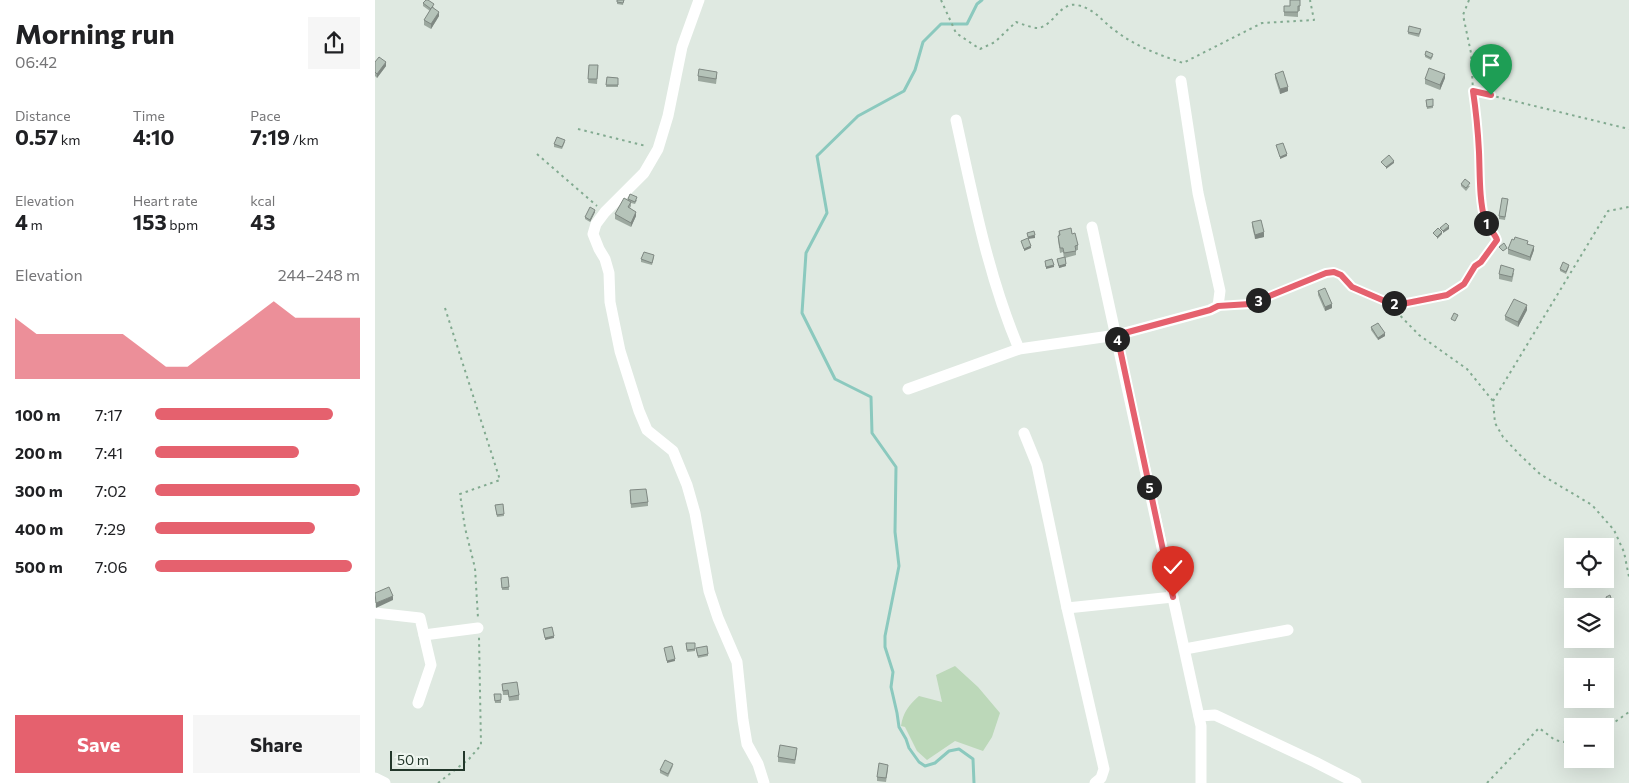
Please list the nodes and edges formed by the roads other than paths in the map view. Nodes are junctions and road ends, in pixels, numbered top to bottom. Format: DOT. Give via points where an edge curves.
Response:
graph roads {
  1 [pos="699,0"];
  2 [pos="1181,81"];
  3 [pos="956,120"];
  4 [pos="1092,227"];
  5 [pos="1117,335"];
  6 [pos="1019,349"];
  7 [pos="908,389"];
  8 [pos="1024,433"];
  9 [pos="1173,597"];
  10 [pos="1067,608"];
  11 [pos="375,613"];
  12 [pos="478,628"];
  13 [pos="1288,630"];
  14 [pos="424,635"];
  15 [pos="1185,649"];
  16 [pos="418,703"];
  17 [pos="1199,716"];
  18 [pos="375,778"];
  19 [pos="385,783"];
  20 [pos="764,783"];
  21 [pos="1095,783"];
  22 [pos="1201,783"];
  23 [pos="1356,783"];
  1 -- 20 [label="street" via="682,47 658,149 644,173 605,212 593,234 609,273 610,302 619,351 643,422 647,430 673,451 687,485 709,591 737,662 747,744"];
  2 -- 5 [label="street" via="1198,193 1220,291 1218,306"];
  3 -- 6 [label="street" via="983,240"];
  4 -- 5 [label="street"];
  5 -- 6 [label="street"];
  5 -- 9 [label="street"];
  6 -- 7 [label="street"];
  8 -- 10 [label="street" via="1037,465"];
  9 -- 10 [label="street"];
  9 -- 15 [label="street"];
  10 -- 21 [label="street" via="1103,769 1101,778"];
  11 -- 14 [label="street" via="420,618"];
  12 -- 14 [label="street"];
  13 -- 15 [label="street"];
  14 -- 16 [label="street" via="431,665"];
  15 -- 17 [label="street"];
  17 -- 22 [label="street"];
  17 -- 23 [label="street" via="1215,715"];
  18 -- 19 [label="street"];
}
